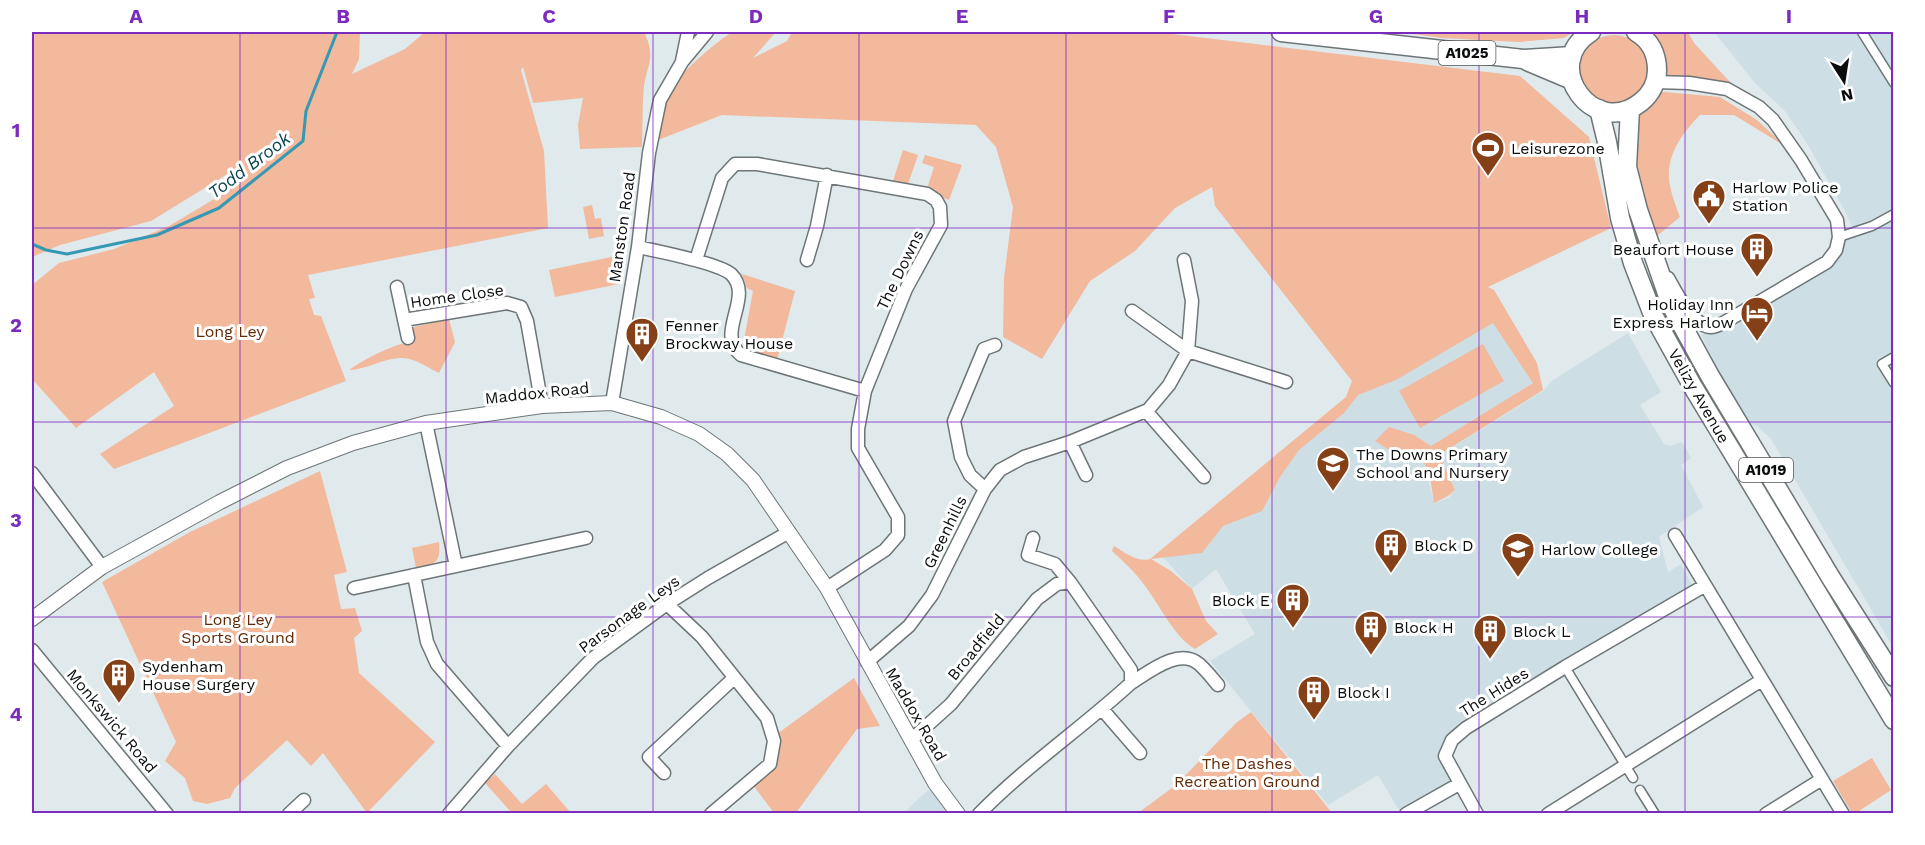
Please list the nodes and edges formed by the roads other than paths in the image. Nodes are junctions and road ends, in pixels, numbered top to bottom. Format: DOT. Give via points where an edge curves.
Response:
graph roads {
  1 [pos="688,32"];
  2 [pos="707,32"];
  3 [pos="1281,32"];
  4 [pos="1591,32"];
  5 [pos="1862,32"];
  6 [pos="1642,34"];
  7 [pos="1572,56"];
  8 [pos="1523,59"];
  9 [pos="682,62"];
  10 [pos="1572,80"];
  11 [pos="1655,82"];
  12 [pos="1893,83"];
  13 [pos="1630,108"];
  14 [pos="1599,109"];
  15 [pos="827,175"];
  16 [pos="1893,214"];
  17 [pos="1839,237"];
  18 [pos="638,247"];
  19 [pos="1654,255"];
  20 [pos="696,260"];
  21 [pos="807,260"];
  22 [pos="1184,260"];
  23 [pos="397,287"];
  24 [pos="1132,311"];
  25 [pos="404,320"];
  26 [pos="408,338"];
  27 [pos="994,345"];
  28 [pos="1188,351"];
  29 [pos="1893,357"];
  30 [pos="1286,382"];
  31 [pos="1893,383"];
  32 [pos="865,391"];
  33 [pos="612,403"];
  34 [pos="542,406"];
  35 [pos="1146,411"];
  36 [pos="426,423"];
  37 [pos="1070,442"];
  38 [pos="32,473"];
  39 [pos="1086,475"];
  40 [pos="1204,477"];
  41 [pos="985,489"];
  42 [pos="789,532"];
  43 [pos="1675,535"];
  44 [pos="586,538"];
  45 [pos="1033,538"];
  46 [pos="456,566"];
  47 [pos="102,567"];
  48 [pos="414,575"];
  49 [pos="1070,582"];
  50 [pos="1704,586"];
  51 [pos="354,588"];
  52 [pos="827,588"];
  53 [pos="667,604"];
  54 [pos="32,619"];
  55 [pos="32,650"];
  56 [pos="867,662"];
  57 [pos="1565,667"];
  58 [pos="1893,676"];
  59 [pos="734,678"];
  60 [pos="1762,680"];
  61 [pos="1131,683"];
  62 [pos="1218,685"];
  63 [pos="1102,709"];
  64 [pos="1893,720"];
  65 [pos="911,740"];
  66 [pos="508,746"];
  67 [pos="1140,753"];
  68 [pos="1625,765"];
  69 [pos="664,773"];
  70 [pos="1633,778"];
  71 [pos="1822,779"];
  72 [pos="1459,784"];
  73 [pos="1640,790"];
  74 [pos="304,800"];
  75 [pos="166,813"];
  76 [pos="289,813"];
  77 [pos="449,813"];
  78 [pos="711,813"];
  79 [pos="958,813"];
  80 [pos="979,813"];
  81 [pos="1406,813"];
  82 [pos="1478,813"];
  83 [pos="1548,813"];
  84 [pos="1655,813"];
  85 [pos="1766,813"];
  86 [pos="1843,813"];
  1 -- 9 [label="street, Manston Road"];
  2 -- 9 [label="street, Manston Road"];
  3 -- 8 [label="main road, A1025"];
  4 -- 7 [label="main road"];
  5 -- 12 [label="street"];
  6 -- 11 [label="main road" via="1657,62"];
  7 -- 8 [label="main road, A1025"];
  7 -- 10 [label="main road"];
  8 -- 10 [label="main road, A1025"];
  9 -- 18 [label="street, Manston Road" via="660,100 649,153"];
  10 -- 14 [label="main road" via="1580,96"];
  11 -- 13 [label="main road" via="1645,98"];
  11 -- 17 [label="street" via="1727,89 1759,107 1801,160 1837,220"];
  13 -- 14 [label="main road" via="1615,112"];
  13 -- 19 [label="main road, Velizy Avenue / A1019" via="1627,167"];
  14 -- 64 [label="main road, Velizy Avenue / A1019" via="1620,218 1653,315"];
  15 -- 20 [label="street, The Downs" via="735,164 722,178"];
  15 -- 21 [label="street"];
  15 -- 32 [label="street, The Downs" via="927,194 936,200 942,212 941,225 906,289"];
  16 -- 17 [label="street"];
  17 -- 19 [label="street" via="1827,262 1713,327 1696,320 1682,303"];
  18 -- 20 [label="street"];
  18 -- 33 [label="street, Manston Road"];
  19 -- 58 [label="main road, Velizy Avenue / A1019" via="1671,305 1710,376"];
  20 -- 32 [label="street" via="730,273 738,284 730,340 733,349 741,355"];
  22 -- 28 [label="street, Greenhills" via="1192,301"];
  23 -- 25 [label="street, Home Close"];
  24 -- 28 [label="street"];
  25 -- 26 [label="street, Home Close"];
  25 -- 34 [label="street, Home Close" via="507,303 520,307 527,321"];
  27 -- 41 [label="street" via="984,349 954,422 961,457 970,475"];
  28 -- 30 [label="street"];
  28 -- 35 [label="street, Greenhills" via="1169,386"];
  29 -- 31 [label="street" via="1882,364"];
  32 -- 52 [label="street, The Downs" via="858,448 898,517 898,535 885,549"];
  33 -- 34 [label="street, Maddox Road"];
  33 -- 42 [label="street, Maddox Road" via="675,422 727,454 762,492"];
  34 -- 36 [label="street, Maddox Road"];
  35 -- 37 [label="street, Greenhills"];
  35 -- 40 [label="street"];
  36 -- 46 [label="street"];
  36 -- 47 [label="street, Maddox Road" via="352,443 286,468"];
  37 -- 39 [label="street"];
  37 -- 41 [label="street, Greenhills" via="1024,457 1000,470"];
  38 -- 47 [label="street"];
  41 -- 56 [label="street, Greenhills" via="932,595 909,626"];
  42 -- 52 [label="street, Maddox Road"];
  42 -- 53 [label="street, Parsonage Leys"];
  43 -- 50 [label="street"];
  44 -- 46 [label="street"];
  45 -- 49 [label="street" via="1028,555 1055,564"];
  46 -- 48 [label="street"];
  47 -- 54 [label="street, Maddox Road"];
  48 -- 51 [label="street"];
  48 -- 66 [label="street" via="427,642 436,664"];
  49 -- 61 [label="street" via="1131,670"];
  49 -- 65 [label="street, Broadfield" via="1056,584 1037,599 951,704"];
  50 -- 57 [label="street, The Hides"];
  50 -- 60 [label="street"];
  52 -- 56 [label="street, Maddox Road"];
  53 -- 59 [label="street" via="702,637"];
  53 -- 66 [label="street, Parsonage Leys" via="593,658"];
  55 -- 75 [label="street, Monkswick Road"];
  56 -- 65 [label="street, Maddox Road"];
  57 -- 68 [label="street"];
  57 -- 72 [label="street, The Hides" via="1452,740 1445,756"];
  59 -- 69 [label="street" via="649,757"];
  59 -- 78 [label="street" via="767,718 774,741 770,764"];
  60 -- 68 [label="street"];
  60 -- 71 [label="street"];
  61 -- 62 [label="street" via="1166,662 1186,658 1198,662"];
  61 -- 63 [label="street"];
  63 -- 67 [label="street"];
  63 -- 80 [label="street"];
  65 -- 79 [label="street, Maddox Road" via="935,783"];
  66 -- 77 [label="street, Parsonage Leys"];
  68 -- 70 [label="street"];
  68 -- 83 [label="street"];
  71 -- 85 [label="street"];
  71 -- 86 [label="street"];
  72 -- 81 [label="street"];
  72 -- 82 [label="street, The Hides"];
  73 -- 84 [label="street"];
  74 -- 76 [label="street"];
}
